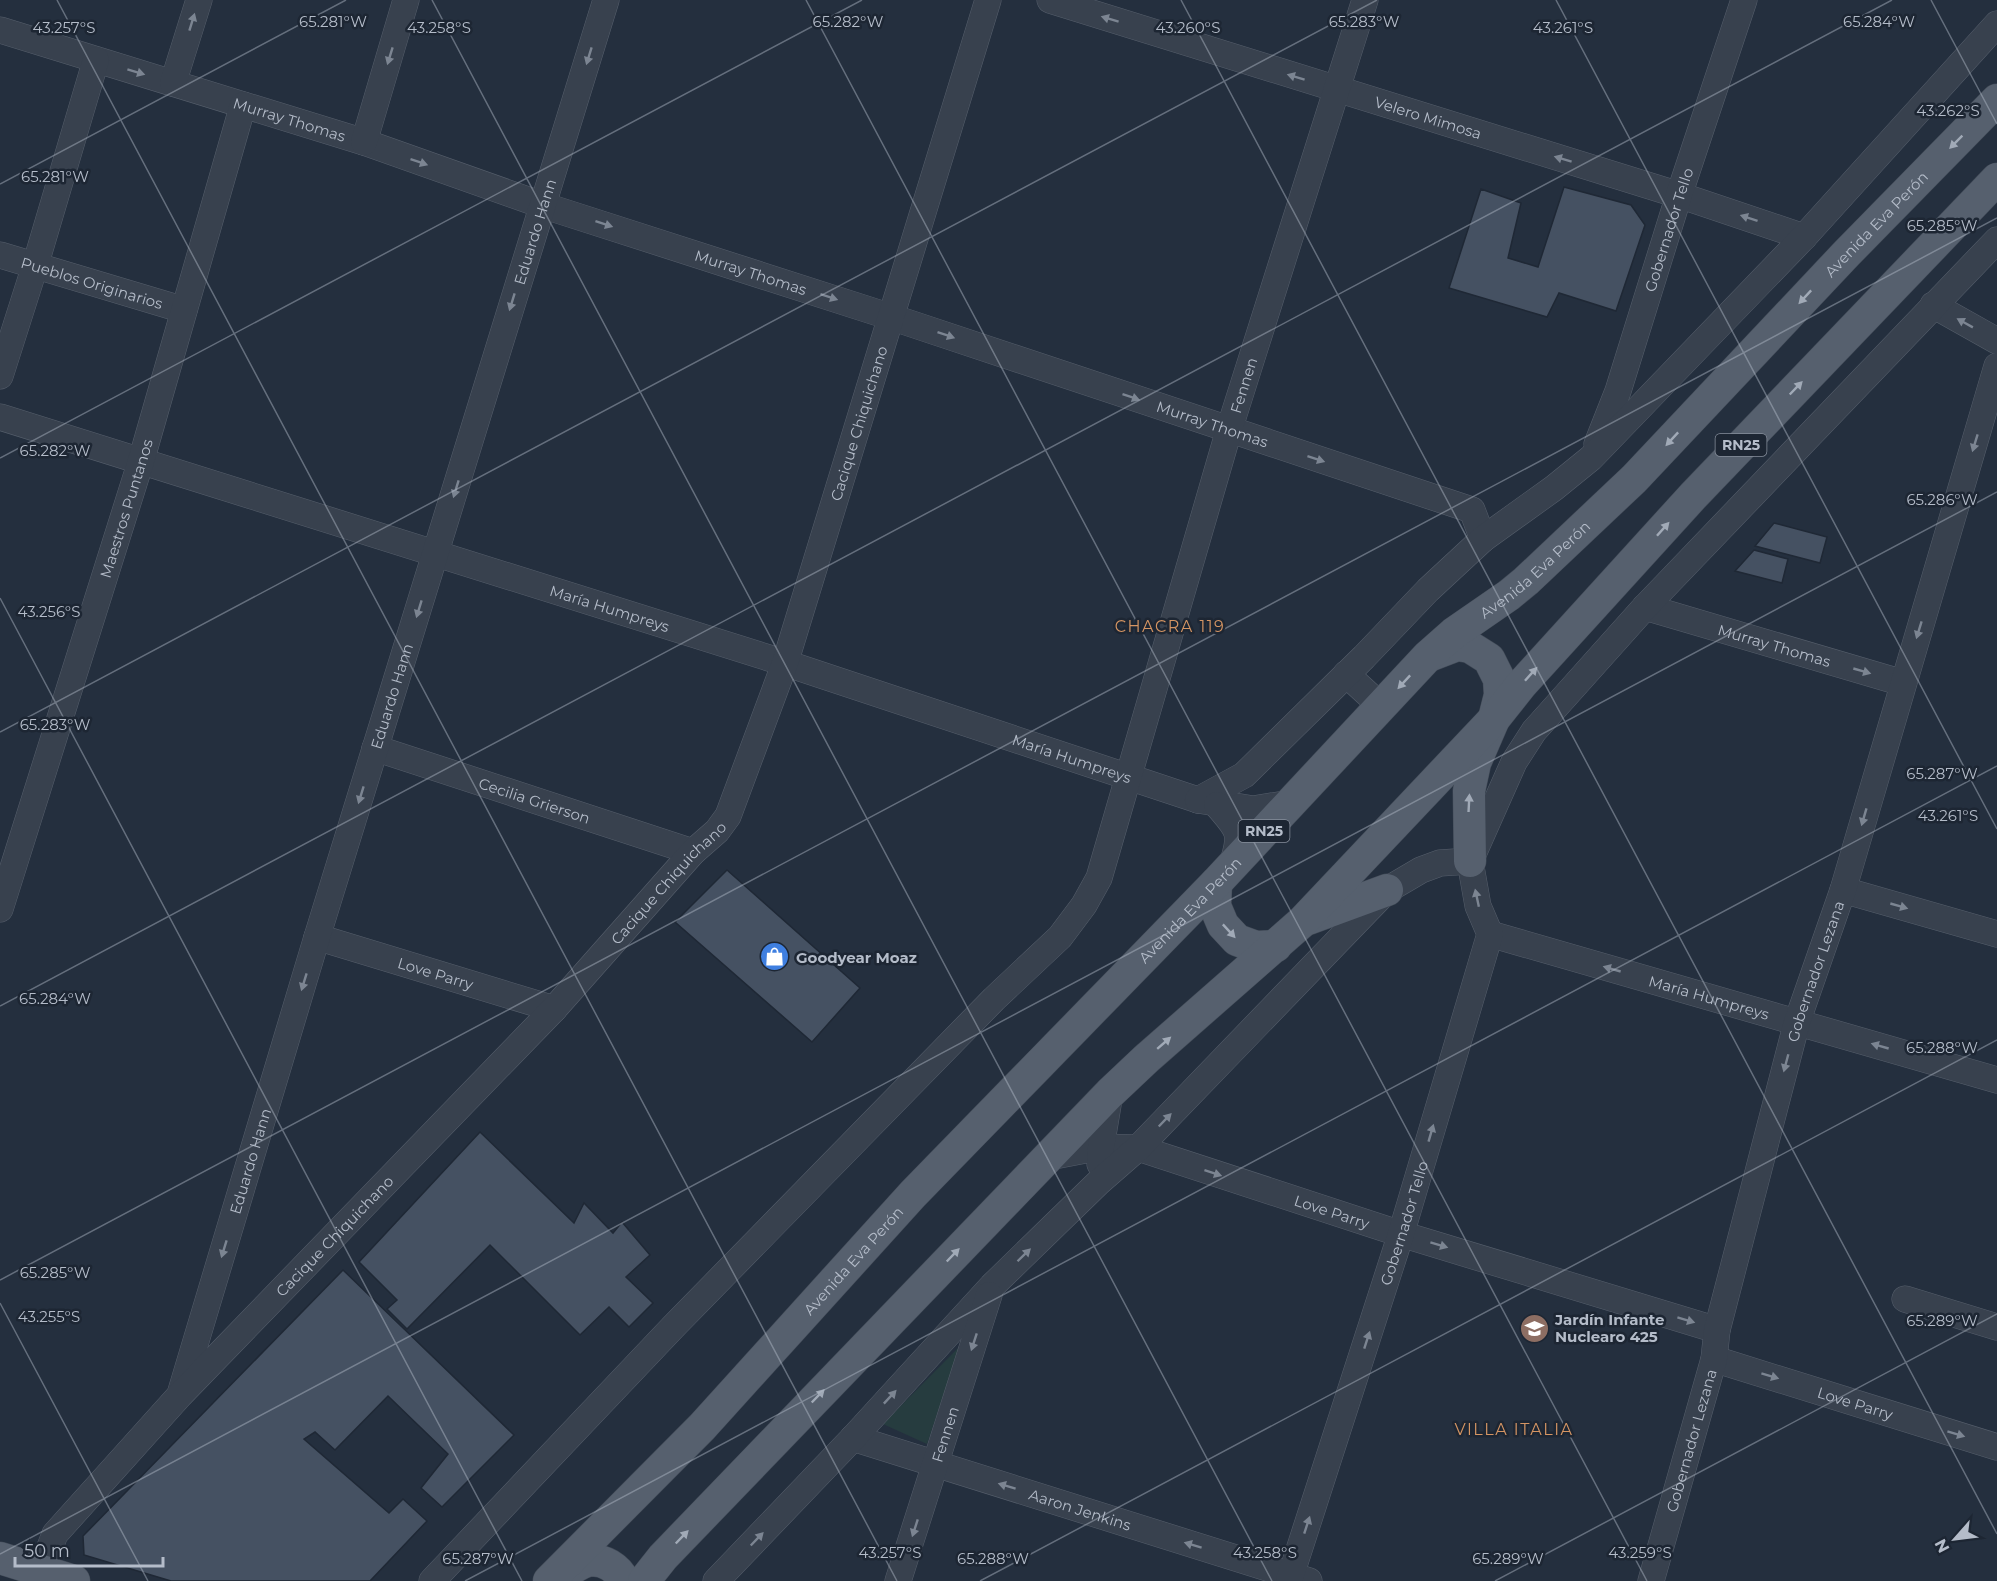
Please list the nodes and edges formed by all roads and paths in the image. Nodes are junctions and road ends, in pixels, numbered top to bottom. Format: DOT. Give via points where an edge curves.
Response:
graph roads {
  1 [pos="199,0"];
  2 [pos="406,0"];
  3 [pos="606,0"];
  4 [pos="988,0"];
  5 [pos="1050,0"];
  6 [pos="1365,0"];
  7 [pos="1744,0"];
  8 [pos="1997,24"];
  9 [pos="0,30"];
  10 [pos="96,60"];
  11 [pos="173,84"];
  12 [pos="1338,90"];
  13 [pos="1997,100"];
  14 [pos="243,105"];
  15 [pos="364,142"];
  16 [pos="1997,178"];
  17 [pos="1679,195"];
  18 [pos="542,205"];
  19 [pos="1804,237"];
  20 [pos="1997,240"];
  21 [pos="0,255"];
  22 [pos="35,267"];
  23 [pos="1933,305"];
  24 [pos="184,310"];
  25 [pos="891,317"];
  26 [pos="1997,340"];
  27 [pos="1997,366"];
  28 [pos="0,376"];
  29 [pos="1991,412"];
  30 [pos="0,417"];
  31 [pos="1229,430"];
  32 [pos="1591,458"];
  33 [pos="141,461"];
  34 [pos="1483,538"];
  35 [pos="436,553"];
  36 [pos="1645,607"];
  37 [pos="1428,656"];
  38 [pos="785,663"];
  39 [pos="1346,674"];
  40 [pos="1904,683"];
  41 [pos="1381,706"];
  42 [pos="1494,719"];
  43 [pos="375,748"];
  44 [pos="1129,777"];
  45 [pos="1208,802"];
  46 [pos="1291,803"];
  47 [pos="693,852"];
  48 [pos="1470,861"];
  49 [pos="1225,873"];
  50 [pos="1387,890"];
  51 [pos="1843,890"];
  52 [pos="1,900"];
  53 [pos="1302,922"];
  54 [pos="1490,934"];
  55 [pos="1997,934"];
  56 [pos="317,937"];
  57 [pos="1276,946"];
  58 [pos="554,1009"];
  59 [pos="1797,1022"];
  60 [pos="1997,1080"];
  61 [pos="1110,1093"];
  62 [pos="1101,1147"];
  63 [pos="1138,1148"];
  64 [pos="1049,1157"];
  65 [pos="1099,1182"];
  66 [pos="1401,1234"];
  67 [pos="992,1286"];
  68 [pos="1905,1299"];
  69 [pos="1997,1327"];
  70 [pos="1717,1329"];
  71 [pos="1714,1359"];
  72 [pos="180,1395"];
  73 [pos="853,1438"];
  74 [pos="1997,1447"];
  75 [pos="936,1464"];
  76 [pos="0,1558"];
  77 [pos="39,1576"];
  78 [pos="1296,1579"];
  79 [pos="74,1581"];
  80 [pos="432,1581"];
  81 [pos="550,1581"];
  82 [pos="624,1581"];
  83 [pos="644,1581"];
  84 [pos="716,1581"];
  85 [pos="898,1581"];
  86 [pos="1652,1581"];
  11 -- 1 [label="street, one-way"];
  2 -- 15 [label="street, one-way"];
  3 -- 18 [label="street, Eduardo Hann, one-way"];
  4 -- 25 [label="street, Cacique Chiquichano"];
  12 -- 5 [label="street, Velero Mimosa, one-way"];
  6 -- 12 [label="street, Fennen"];
  7 -- 17 [label="street, Gobernador Tello"];
  8 -- 19 [label="street"];
  9 -- 10 [label="street, Murray Thomas"];
  10 -- 11 [label="street, Murray Thomas, one-way"];
  10 -- 22 [label="street"];
  11 -- 14 [label="street, Murray Thomas"];
  17 -- 12 [label="street, Velero Mimosa, one-way"];
  12 -- 31 [label="street, Fennen"];
  13 -- 37 [label="main road, Avenida Eva Perón / RN25, one-way" via="1634,479 1526,581"];
  14 -- 15 [label="street, Murray Thomas"];
  14 -- 24 [label="street, Maestros Puntanos"];
  15 -- 18 [label="street, Murray Thomas, one-way"];
  42 -- 16 [label="main road, RN25, one-way" via="1693,496"];
  19 -- 17 [label="street, Velero Mimosa, one-way"];
  17 -- 32 [label="street, Gobernador Tello" via="1618,391"];
  18 -- 25 [label="street, Murray Thomas, one-way"];
  18 -- 35 [label="street, Eduardo Hann, one-way"];
  19 -- 32 [label="street"];
  20 -- 23 [label="street"];
  21 -- 22 [label="street, Pueblos Originarios"];
  22 -- 24 [label="street, Pueblos Originarios"];
  22 -- 28 [label="street"];
  26 -- 23 [label="street, one-way"];
  23 -- 36 [label="street"];
  24 -- 33 [label="street, Maestros Puntanos"];
  25 -- 31 [label="street, Murray Thomas, one-way"];
  25 -- 38 [label="street, Cacique Chiquichano"];
  27 -- 29 [label="street, Gobernador Lezana"];
  29 -- 40 [label="street, Gobernador Lezana, one-way"];
  30 -- 33 [label="street, María Humpreys"];
  31 -- 34 [label="street, Murray Thomas, one-way" via="1472,510"];
  31 -- 44 [label="street, Fennen"];
  32 -- 34 [label="street"];
  33 -- 35 [label="street, María Humpreys"];
  33 -- 52 [label="street, Maestros Puntanos"];
  34 -- 39 [label="street"];
  35 -- 38 [label="street, María Humpreys"];
  35 -- 43 [label="street, Eduardo Hann, one-way"];
  36 -- 40 [label="street, Murray Thomas, one-way"];
  36 -- 48 [label="street" via="1534,731 1514,762"];
  37 -- 41 [label="main road, Avenida Eva Perón / RN25, one-way"];
  37 -- 42 [label="main road" via="1457,645 1470,647 1489,659 1499,679"];
  38 -- 44 [label="street, María Humpreys"];
  38 -- 47 [label="street, Cacique Chiquichano" via="728,816"];
  39 -- 41 [label="street"];
  39 -- 45 [label="street" via="1244,775"];
  40 -- 51 [label="street, Gobernador Lezana, one-way"];
  41 -- 46 [label="main road, Avenida Eva Perón / RN25"];
  48 -- 42 [label="main road, one-way" via="1469,791 1475,763"];
  42 -- 53 [label="main road, RN25"];
  43 -- 47 [label="street, Cecilia Grierson"];
  43 -- 56 [label="street, Eduardo Hann, one-way"];
  44 -- 45 [label="street, María Humpreys"];
  44 -- 80 [label="street, Fennen" via="1099,878 1060,937 994,999 673,1327"];
  45 -- 46 [label="street, María Humpreys" via="1253,809"];
  45 -- 49 [label="street" via="1237,829 1239,843"];
  46 -- 49 [label="main road, Avenida Eva Perón / RN25"];
  47 -- 58 [label="street, Cacique Chiquichano"];
  48 -- 50 [label="street" via="1440,863"];
  54 -- 48 [label="street, one-way" via="1478,906"];
  49 -- 57 [label="main road, one-way" via="1215,906 1223,925 1237,940 1256,947"];
  49 -- 81 [label="main road, Avenida Eva Perón / RN25" via="920,1187 702,1427"];
  50 -- 53 [label="main road"];
  63 -- 50 [label="street, one-way"];
  51 -- 55 [label="street, one-way"];
  51 -- 59 [label="street, Gobernador Lezana"];
  53 -- 57 [label="main road, RN25"];
  59 -- 54 [label="street, María Humpreys, one-way"];
  66 -- 54 [label="street, Gobernador Tello, one-way"];
  56 -- 58 [label="street, Love Parry"];
  56 -- 72 [label="street, Eduardo Hann, one-way"];
  61 -- 57 [label="main road, RN25, one-way"];
  58 -- 72 [label="street, Cacique Chiquichano"];
  60 -- 59 [label="street, María Humpreys, one-way"];
  59 -- 70 [label="street, Gobernador Lezana, one-way"];
  61 -- 62 [label="street"];
  61 -- 64 [label="main road, RN25"];
  62 -- 63 [label="street, Love Parry"];
  62 -- 64 [label="street, Love Parry"];
  62 -- 65 [label="street"];
  63 -- 65 [label="street"];
  63 -- 66 [label="street, Love Parry, one-way"];
  83 -- 64 [label="main road, RN25, one-way"];
  67 -- 65 [label="street, one-way"];
  66 -- 70 [label="street, Love Parry, one-way"];
  78 -- 66 [label="street, Gobernador Tello, one-way"];
  73 -- 67 [label="street, one-way"];
  67 -- 75 [label="street, Fennen, one-way"];
  68 -- 69 [label="street"];
  70 -- 71 [label="street, Gobernador Lezana"];
  71 -- 74 [label="street, Love Parry, one-way"];
  71 -- 86 [label="street, Gobernador Lezana"];
  72 -- 77 [label="street, Cacique Chiquichano" via="55,1534"];
  73 -- 75 [label="street, Aaron Jenkins"];
  84 -- 73 [label="street, one-way"];
  78 -- 75 [label="street, Aaron Jenkins, one-way"];
  75 -- 85 [label="street, Fennen, one-way"];
  76 -- 77 [label="main road"];
  77 -- 79 [label="main road"];
  81 -- 82 [label="main road" via="594,1561 616,1569"];
}
